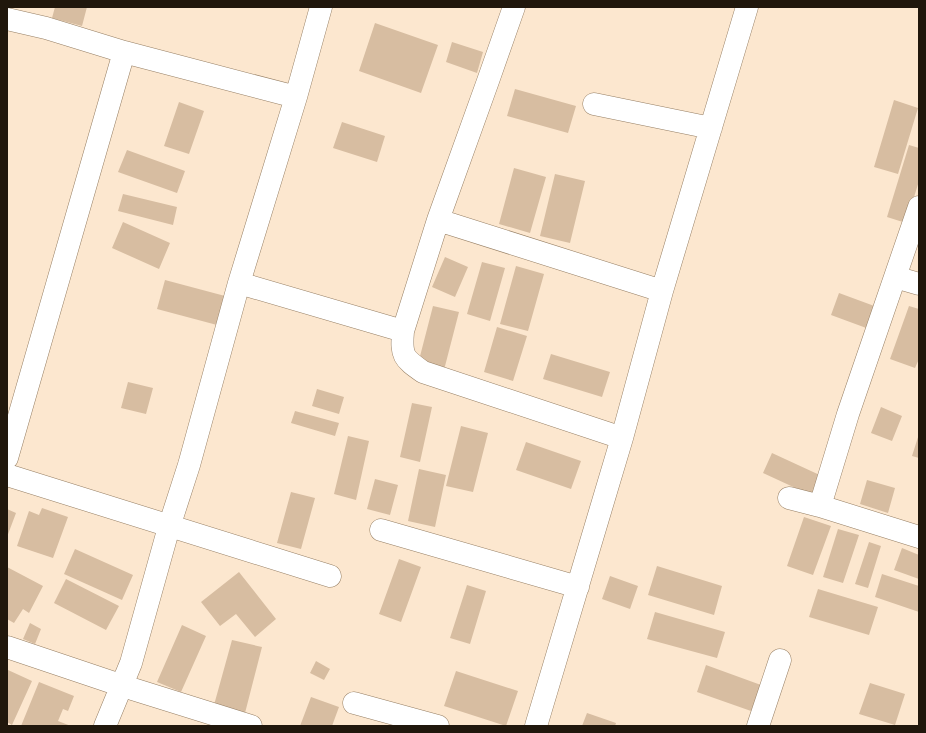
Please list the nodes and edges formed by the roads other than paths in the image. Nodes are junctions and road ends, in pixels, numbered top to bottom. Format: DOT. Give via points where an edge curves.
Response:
graph roads {
  1 [pos="321,7"];
  2 [pos="514,7"];
  3 [pos="747,7"];
  4 [pos="7,18"];
  5 [pos="124,52"];
  6 [pos="296,97"];
  7 [pos="594,104"];
  8 [pos="711,128"];
  9 [pos="919,207"];
  10 [pos="438,220"];
  11 [pos="895,277"];
  12 [pos="239,283"];
  13 [pos="919,284"];
  14 [pos="662,291"];
  15 [pos="403,331"];
  16 [pos="622,438"];
  17 [pos="7,458"];
  18 [pos="7,475"];
  19 [pos="789,498"];
  20 [pos="820,506"];
  21 [pos="169,527"];
  22 [pos="381,530"];
  23 [pos="919,537"];
  24 [pos="330,576"];
  25 [pos="578,587"];
  26 [pos="7,647"];
  27 [pos="780,660"];
  28 [pos="123,686"];
  29 [pos="354,703"];
  30 [pos="105,726"];
  31 [pos="251,726"];
  32 [pos="438,726"];
  33 [pos="536,726"];
  34 [pos="758,726"];
  1 -- 6 [label="street"];
  2 -- 10 [label="street"];
  3 -- 8 [label="street"];
  4 -- 5 [label="street"];
  5 -- 6 [label="street"];
  5 -- 17 [label="street"];
  6 -- 12 [label="street"];
  7 -- 8 [label="street"];
  8 -- 14 [label="street"];
  9 -- 11 [label="street"];
  10 -- 14 [label="street"];
  10 -- 15 [label="street"];
  11 -- 13 [label="street"];
  11 -- 20 [label="street" via="848,414"];
  12 -- 15 [label="street"];
  12 -- 21 [label="street"];
  14 -- 16 [label="street"];
  15 -- 16 [label="street" via="402,348 408,362 423,372"];
  16 -- 25 [label="street"];
  18 -- 21 [label="street"];
  19 -- 20 [label="street"];
  20 -- 23 [label="street"];
  21 -- 24 [label="street"];
  21 -- 28 [label="street"];
  22 -- 25 [label="street"];
  25 -- 33 [label="street"];
  26 -- 28 [label="street"];
  27 -- 34 [label="street"];
  28 -- 30 [label="street"];
  28 -- 31 [label="street"];
  29 -- 32 [label="street"];
}
